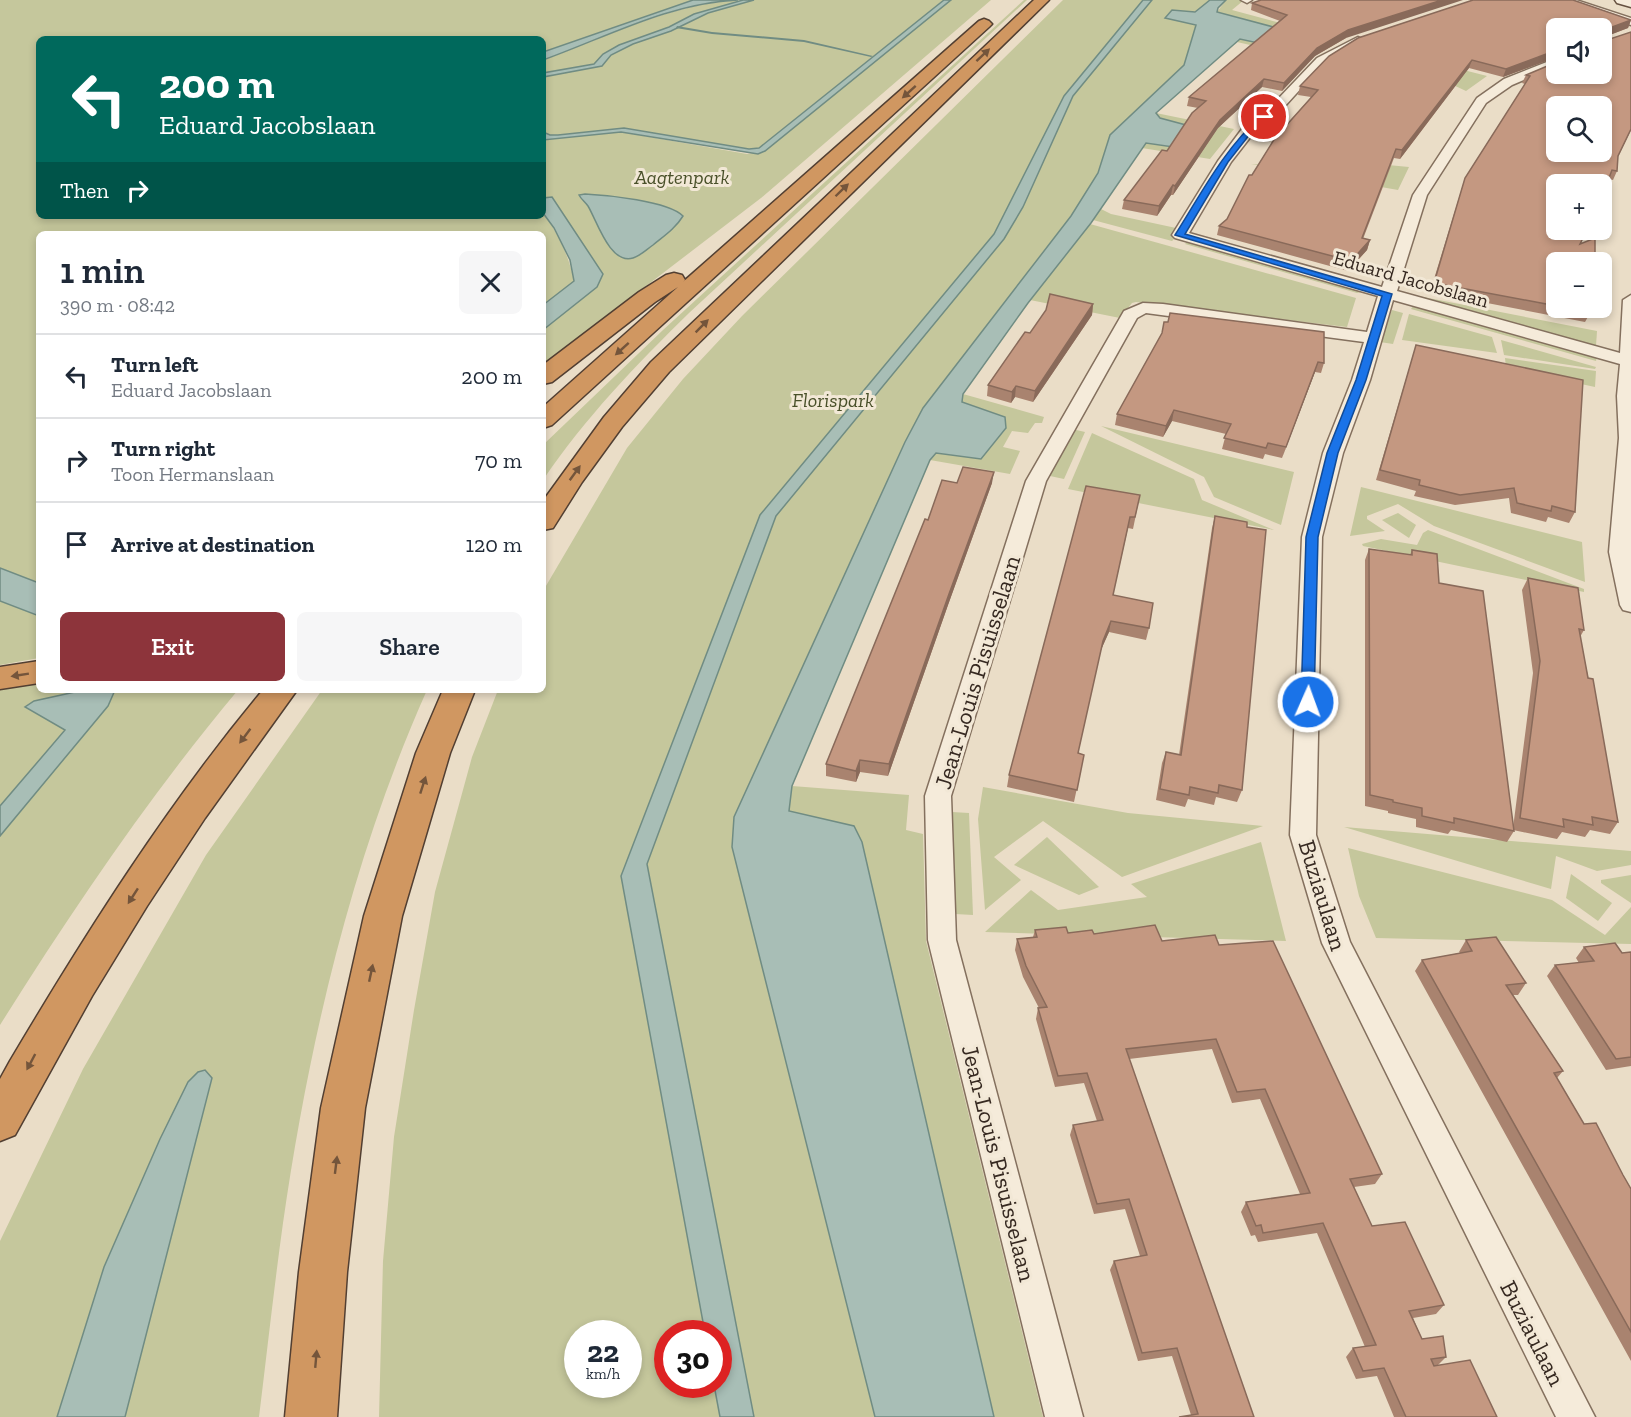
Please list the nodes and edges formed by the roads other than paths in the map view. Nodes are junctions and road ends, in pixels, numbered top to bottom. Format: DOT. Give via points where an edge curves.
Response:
graph roads {
  1 [pos="1042,0"];
  2 [pos="1566,0"];
  3 [pos="1622,0"];
  4 [pos="1631,3"];
  5 [pos="994,15"];
  6 [pos="1631,22"];
  7 [pos="1373,35"];
  8 [pos="1546,66"];
  9 [pos="760,226"];
  10 [pos="1387,294"];
  11 [pos="1631,300"];
  12 [pos="1373,338"];
  13 [pos="1629,362"];
  14 [pos="546,375"];
  15 [pos="546,417"];
  16 [pos="546,517"];
  17 [pos="1628,579"];
  18 [pos="1631,605"];
  19 [pos="36,672"];
  20 [pos="0,678"];
  21 [pos="279,693"];
  22 [pos="458,693"];
  23 [pos="0,1121"];
  24 [pos="311,1417"];
  25 [pos="1064,1417"];
  26 [pos="1576,1417"];
  16 -- 1 [label="highway, one-way" via="613,422 660,367"];
  2 -- 6 [label="street"];
  3 -- 4 [label="main road"];
  5 -- 9 [label="highway, one-way"];
  7 -- 10 [label="street, Eduard Jacobslaan" via="1351,42 1321,60 1247,132 1180,235"];
  8 -- 10 [label="street, Buziaulaan" via="1508,82 1481,101 1420,195"];
  9 -- 14 [label="highway" via="647,297"];
  9 -- 15 [label="highway, one-way"];
  10 -- 12 [label="street, Buziaulaan"];
  10 -- 13 [label="street, Eduard Jacobslaan"];
  11 -- 13 [label="street"];
  12 -- 25 [label="street, Jean-Louis Pisuisselaan" via="1143,308 1130,315 1036,481 938,796 942,940"];
  12 -- 26 [label="street, Buziaulaan" via="1333,453 1312,537 1303,835 1336,943"];
  13 -- 17 [label="street" via="1620,552"];
  17 -- 18 [label="street"];
  19 -- 20 [label="highway, one-way"];
  21 -- 23 [label="highway, one-way" via="183,820 46,1036"];
  24 -- 22 [label="highway, one-way" via="323,1272 343,1108 383,916 433,753"];
}
